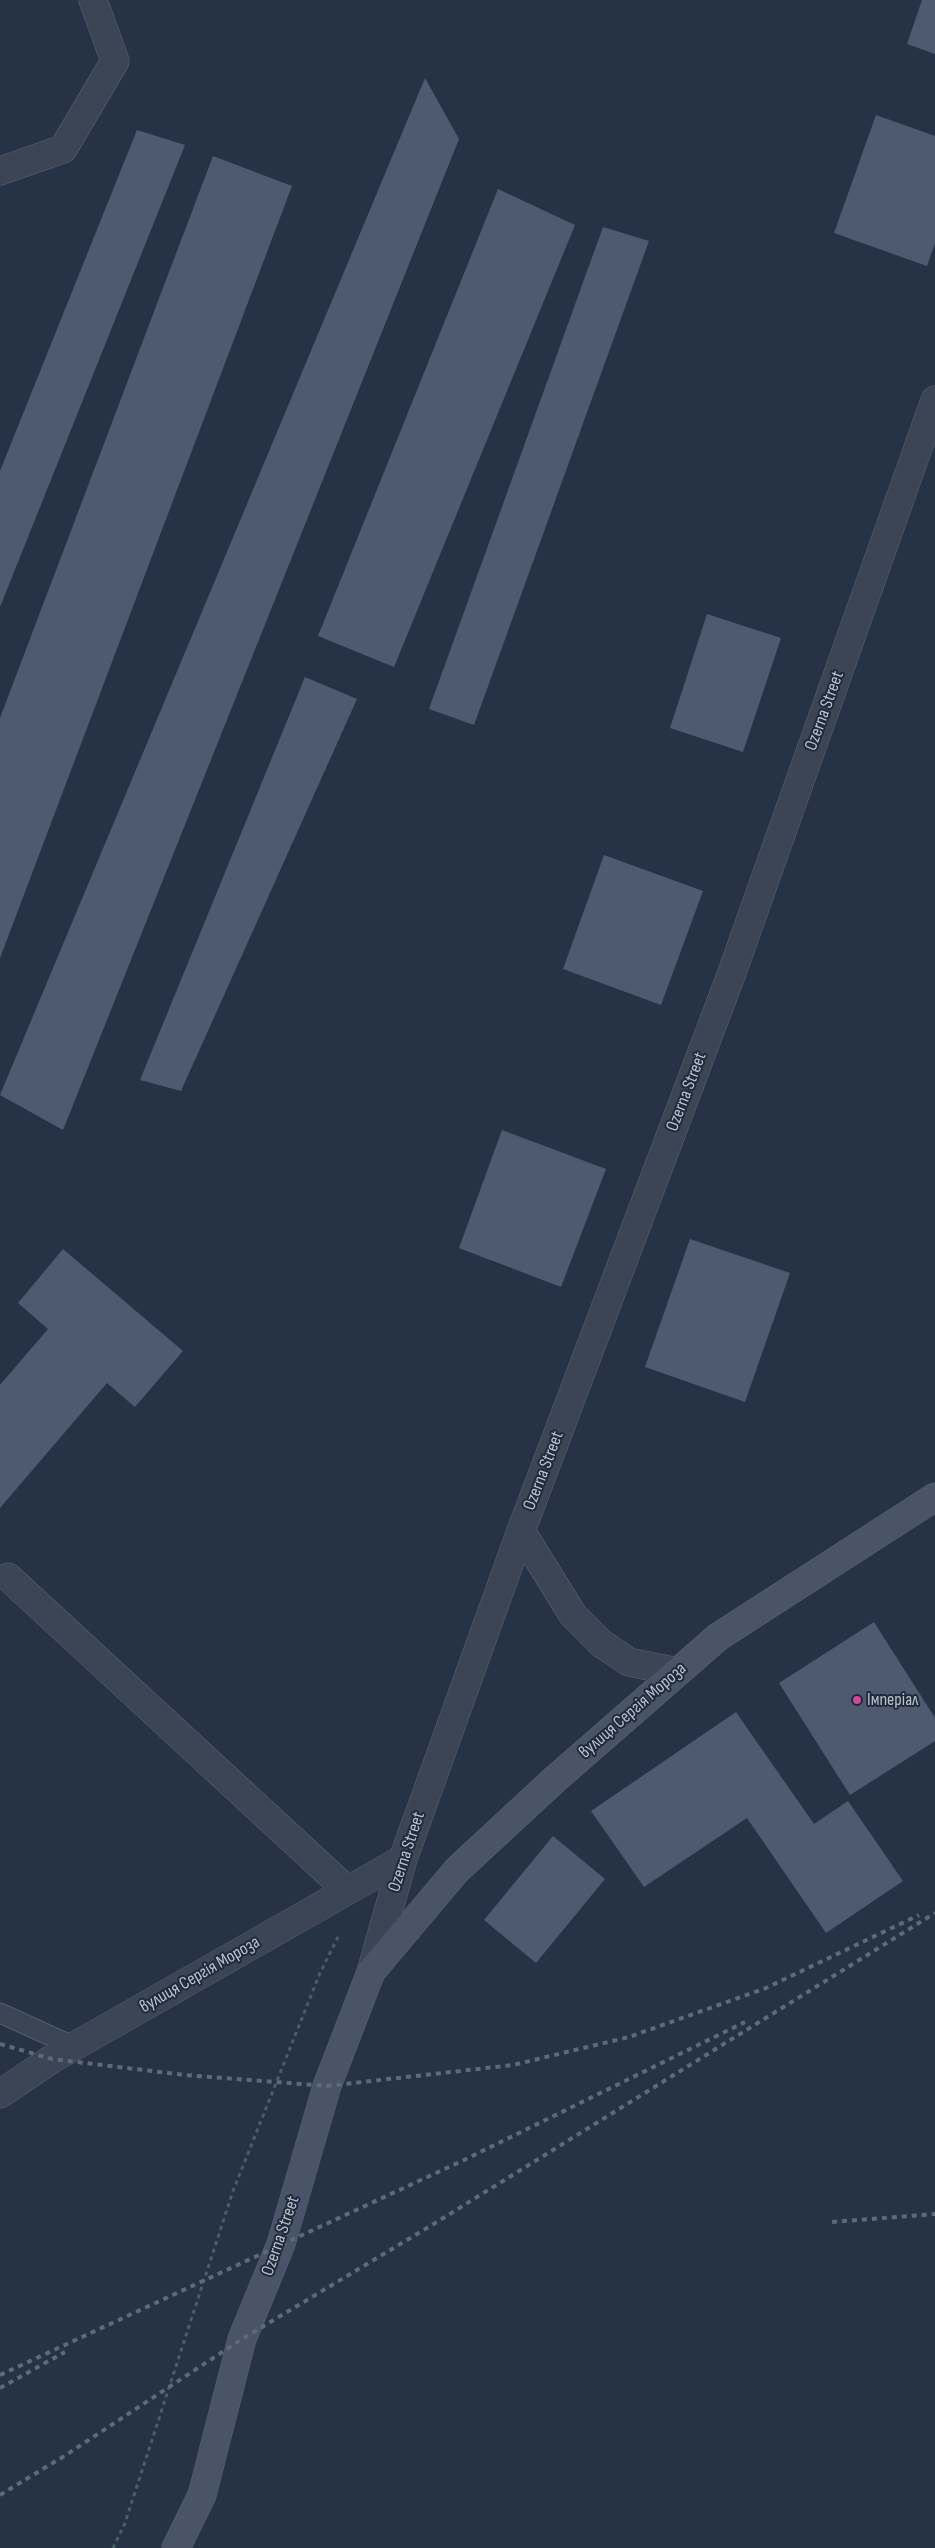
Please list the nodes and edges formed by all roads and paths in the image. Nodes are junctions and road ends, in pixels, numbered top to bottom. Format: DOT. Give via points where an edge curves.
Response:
graph roads {
  1 [pos="93,0"];
  2 [pos="0,171"];
  3 [pos="935,400"];
  4 [pos="935,1497"];
  5 [pos="521,1531"];
  6 [pos="8,1577"];
  7 [pos="678,1672"];
  8 [pos="403,1859"];
  9 [pos="348,1890"];
  10 [pos="341,1930"];
  11 [pos="372,1972"];
  12 [pos="0,2013"];
  13 [pos="75,2047"];
  14 [pos="0,2094"];
  15 [pos="113,2548"];
  16 [pos="176,2548"];
  1 -- 2 [label="street" via="115,61 63,149"];
  3 -- 5 [label="street, Ozerna Street" via="730,978"];
  4 -- 7 [label="main road, вулиця Сергія Мороза" via="718,1638"];
  5 -- 7 [label="street" via="573,1615 601,1643 629,1662"];
  5 -- 8 [label="street, Ozerna Street"];
  6 -- 9 [label="street"];
  7 -- 11 [label="main road, вулиця Сергія Мороза" via="553,1780 457,1870"];
  8 -- 9 [label="street, вулиця Сергія Мороза"];
  8 -- 11 [label="street, Ozerna Street"];
  9 -- 13 [label="street, вулиця Сергія Мороза"];
  10 -- 15 [label="path" via="320,1973 232,2191 125,2523"];
  11 -- 16 [label="main road, Ozerna Street" via="327,2086 281,2244 242,2339 202,2496"];
  12 -- 13 [label="lane"];
  13 -- 14 [label="street, вулиця Сергія Мороза" via="52,2058"];
}
